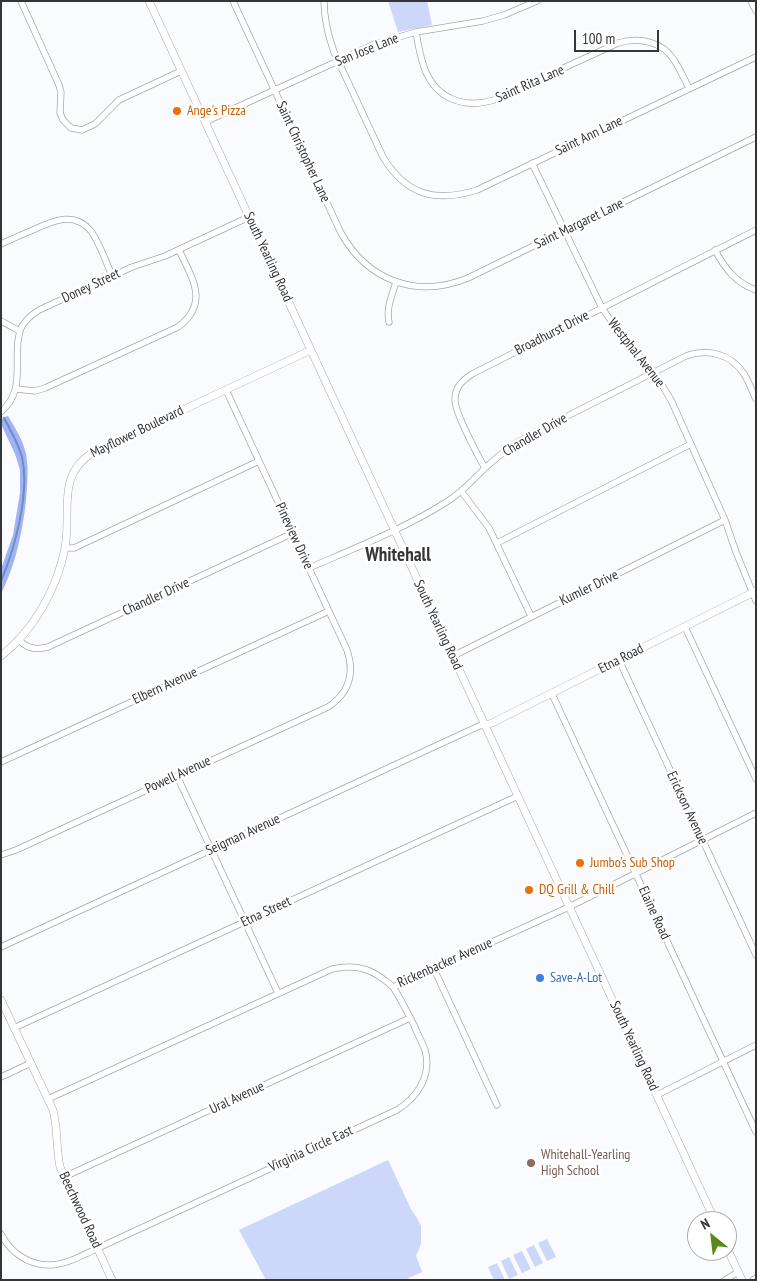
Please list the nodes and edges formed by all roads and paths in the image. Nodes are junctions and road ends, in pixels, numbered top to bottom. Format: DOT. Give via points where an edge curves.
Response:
graph roads {
  1 [pos="21,1"];
  2 [pos="149,1"];
  3 [pos="233,1"];
  4 [pos="324,1"];
  5 [pos="538,1"];
  6 [pos="751,1"];
  7 [pos="756,11"];
  8 [pos="416,32"];
  9 [pos="756,57"];
  10 [pos="338,61"];
  11 [pos="181,71"];
  12 [pos="688,88"];
  13 [pos="274,90"];
  14 [pos="205,122"];
  15 [pos="756,137"];
  16 [pos="532,163"];
  17 [pos="249,217"];
  18 [pos="756,230"];
  19 [pos="564,231"];
  20 [pos="1,244"];
  21 [pos="179,250"];
  22 [pos="715,250"];
  23 [pos="112,276"];
  24 [pos="396,282"];
  25 [pos="756,290"];
  26 [pos="602,308"];
  27 [pos="1,321"];
  28 [pos="389,322"];
  29 [pos="20,330"];
  30 [pos="311,350"];
  31 [pos="654,372"];
  32 [pos="16,388"];
  33 [pos="226,390"];
  34 [pos="756,399"];
  35 [pos="1,412"];
  36 [pos="691,444"];
  37 [pos="259,461"];
  38 [pos="485,468"];
  39 [pos="461,491"];
  40 [pos="725,520"];
  41 [pos="394,529"];
  42 [pos="293,533"];
  43 [pos="497,543"];
  44 [pos="65,548"];
  45 [pos="309,568"];
  46 [pos="754,592"];
  47 [pos="756,601"];
  48 [pos="329,611"];
  49 [pos="531,616"];
  50 [pos="686,627"];
  51 [pos="19,640"];
  52 [pos="1,656"];
  53 [pos="453,656"];
  54 [pos="619,660"];
  55 [pos="348,685"];
  56 [pos="552,694"];
  57 [pos="485,725"];
  58 [pos="1,762"];
  59 [pos="177,776"];
  60 [pos="756,778"];
  61 [pos="518,796"];
  62 [pos="756,813"];
  63 [pos="702,840"];
  64 [pos="211,850"];
  65 [pos="1,855"];
  66 [pos="636,873"];
  67 [pos="569,907"];
  68 [pos="245,922"];
  69 [pos="1,946"];
  70 [pos="756,955"];
  71 [pos="434,969"];
  72 [pos="393,987"];
  73 [pos="278,993"];
  74 [pos="1,1000"];
  75 [pos="410,1018"];
  76 [pos="14,1028"];
  77 [pos="756,1045"];
  78 [pos="723,1062"];
  79 [pos="31,1063"];
  80 [pos="1,1077"];
  81 [pos="656,1095"];
  82 [pos="48,1099"];
  83 [pos="497,1105"];
  84 [pos="756,1132"];
  85 [pos="64,1177"];
  86 [pos="710,1211"];
  87 [pos="1,1234"];
  88 [pos="98,1248"];
  89 [pos="733,1261"];
  90 [pos="738,1272"];
  91 [pos="112,1280"];
  92 [pos="725,1280"];
  93 [pos="742,1280"];
  1 -- 11 [label="street" via="59,85 61,116 71,128 90,128 119,100"];
  2 -- 11 [label="street, South Yearling Road"];
  3 -- 13 [label="street, Saint Christopher Lane"];
  4 -- 10 [label="street" via="325,23"];
  5 -- 8 [label="street, San Jose Lane" via="482,21"];
  6 -- 7 [label="street"];
  8 -- 10 [label="street, San Jose Lane" via="375,44"];
  8 -- 12 [label="street, Saint Rita Lane" via="424,67 431,81 445,96 466,104 494,100 618,43 633,40 656,44 669,53"];
  9 -- 12 [label="street, Saint Ann Lane"];
  10 -- 13 [label="street, San Jose Lane"];
  10 -- 16 [label="street, Saint Ann Lane" via="382,157 406,185 432,195 462,195"];
  11 -- 14 [label="street, South Yearling Road"];
  12 -- 16 [label="street, Saint Ann Lane"];
  13 -- 14 [label="street, San Jose Lane"];
  13 -- 24 [label="street, Saint Christopher Lane" via="347,245 371,269"];
  14 -- 17 [label="street, South Yearling Road"];
  15 -- 19 [label="street, Saint Margaret Lane"];
  16 -- 19 [label="street, Westphal Avenue"];
  17 -- 21 [label="street, Doney Street"];
  17 -- 30 [label="street, South Yearling Road"];
  18 -- 22 [label="street, Broadhurst Drive"];
  19 -- 24 [label="street, Saint Margaret Lane" via="458,282 425,287"];
  19 -- 26 [label="street, Westphal Avenue"];
  20 -- 23 [label="street" via="49,222 66,218 74,220 95,236"];
  21 -- 23 [label="street, Doney Street"];
  21 -- 32 [label="street" via="196,292 194,308 185,322 45,388 35,391"];
  22 -- 25 [label="street" via="733,276"];
  22 -- 26 [label="street, Broadhurst Drive"];
  23 -- 29 [label="street, Doney Street" via="39,310"];
  24 -- 28 [label="street" via="388,305"];
  26 -- 31 [label="street, Westphal Avenue"];
  26 -- 38 [label="street, Broadhurst Drive" via="462,381 456,390 455,404"];
  27 -- 29 [label="street"];
  29 -- 32 [label="street"];
  30 -- 33 [label="street, Mayflower Boulevard"];
  30 -- 41 [label="street, South Yearling Road"];
  31 -- 34 [label="street, Chandler Drive" via="694,353 726,356 740,368"];
  31 -- 36 [label="street, Westphal Avenue"];
  31 -- 38 [label="street, Chandler Drive" via="528,436"];
  32 -- 35 [label="street"];
  33 -- 37 [label="street, Pineview Drive"];
  33 -- 44 [label="street, Mayflower Boulevard" via="95,451 81,462 68,486"];
  36 -- 40 [label="street, Westphal Avenue"];
  36 -- 43 [label="street"];
  37 -- 42 [label="street, Pineview Drive"];
  37 -- 44 [label="street" via="74,548"];
  38 -- 39 [label="street, Chandler Drive"];
  39 -- 41 [label="street, Chandler Drive"];
  39 -- 43 [label="street"];
  40 -- 46 [label="street, Westphal Avenue"];
  40 -- 49 [label="street, Kumler Drive"];
  41 -- 45 [label="street, Chandler Drive"];
  41 -- 53 [label="street, South Yearling Road"];
  42 -- 45 [label="street, Pineview Drive"];
  42 -- 51 [label="street, Chandler Drive" via="48,648 36,650"];
  43 -- 49 [label="street"];
  44 -- 51 [label="street, Mayflower Boulevard" via="51,590"];
  45 -- 48 [label="street, Pineview Drive"];
  46 -- 47 [label="street, Westphal Avenue"];
  46 -- 50 [label="street, Etna Road"];
  48 -- 55 [label="street, Pineview Drive" via="350,658"];
  48 -- 58 [label="street, Elbern Avenue"];
  49 -- 53 [label="street, Kumler Drive"];
  50 -- 54 [label="street, Etna Road"];
  50 -- 60 [label="street"];
  51 -- 52 [label="street, Mayflower Boulevard"];
  53 -- 57 [label="street, South Yearling Road"];
  54 -- 56 [label="street, Etna Road"];
  54 -- 63 [label="street, Erickson Avenue"];
  55 -- 59 [label="street, Powell Avenue" via="340,698 328,706"];
  56 -- 57 [label="street, Etna Road"];
  56 -- 66 [label="street, Elaine Road"];
  57 -- 61 [label="street, South Yearling Road"];
  57 -- 64 [label="street, Seigman Avenue"];
  59 -- 64 [label="street"];
  59 -- 65 [label="street, Powell Avenue"];
  61 -- 67 [label="street, South Yearling Road"];
  61 -- 68 [label="street, Etna Street"];
  62 -- 63 [label="street, Rickenbacker Avenue"];
  63 -- 66 [label="street, Rickenbacker Avenue"];
  63 -- 70 [label="street, Erickson Avenue"];
  64 -- 68 [label="street"];
  64 -- 69 [label="street, Seigman Avenue"];
  66 -- 67 [label="street, Rickenbacker Avenue"];
  66 -- 78 [label="street, Elaine Road"];
  67 -- 71 [label="street, Rickenbacker Avenue"];
  67 -- 81 [label="street, South Yearling Road"];
  68 -- 73 [label="street"];
  68 -- 76 [label="street, Etna Street"];
  71 -- 72 [label="street, Rickenbacker Avenue"];
  71 -- 83 [label="street"];
  72 -- 73 [label="street, Rickenbacker Avenue" via="374,972 349,966 325,972"];
  72 -- 75 [label="street, Virginia Circle East"];
  73 -- 82 [label="street, Rickenbacker Avenue"];
  74 -- 76 [label="street, Beechwood Road"];
  75 -- 85 [label="street, Ural Avenue"];
  75 -- 88 [label="street, Virginia Circle East" via="425,1052 426,1069 417,1093 406,1104"];
  76 -- 79 [label="street, Beechwood Road"];
  77 -- 78 [label="street"];
  78 -- 81 [label="street"];
  78 -- 84 [label="street, Elaine Road"];
  79 -- 80 [label="street"];
  79 -- 82 [label="street, Beechwood Road"];
  81 -- 86 [label="street, South Yearling Road"];
  82 -- 85 [label="street, Beechwood Road" via="56,1123 58,1159"];
  85 -- 88 [label="street, Beechwood Road"];
  87 -- 88 [label="street, Virginia Circle East" via="20,1256 41,1264 66,1262"];
  88 -- 91 [label="street, Beechwood Road"];
  89 -- 90 [label="street"];
  90 -- 92 [label="street"];
  90 -- 93 [label="street"];
}
